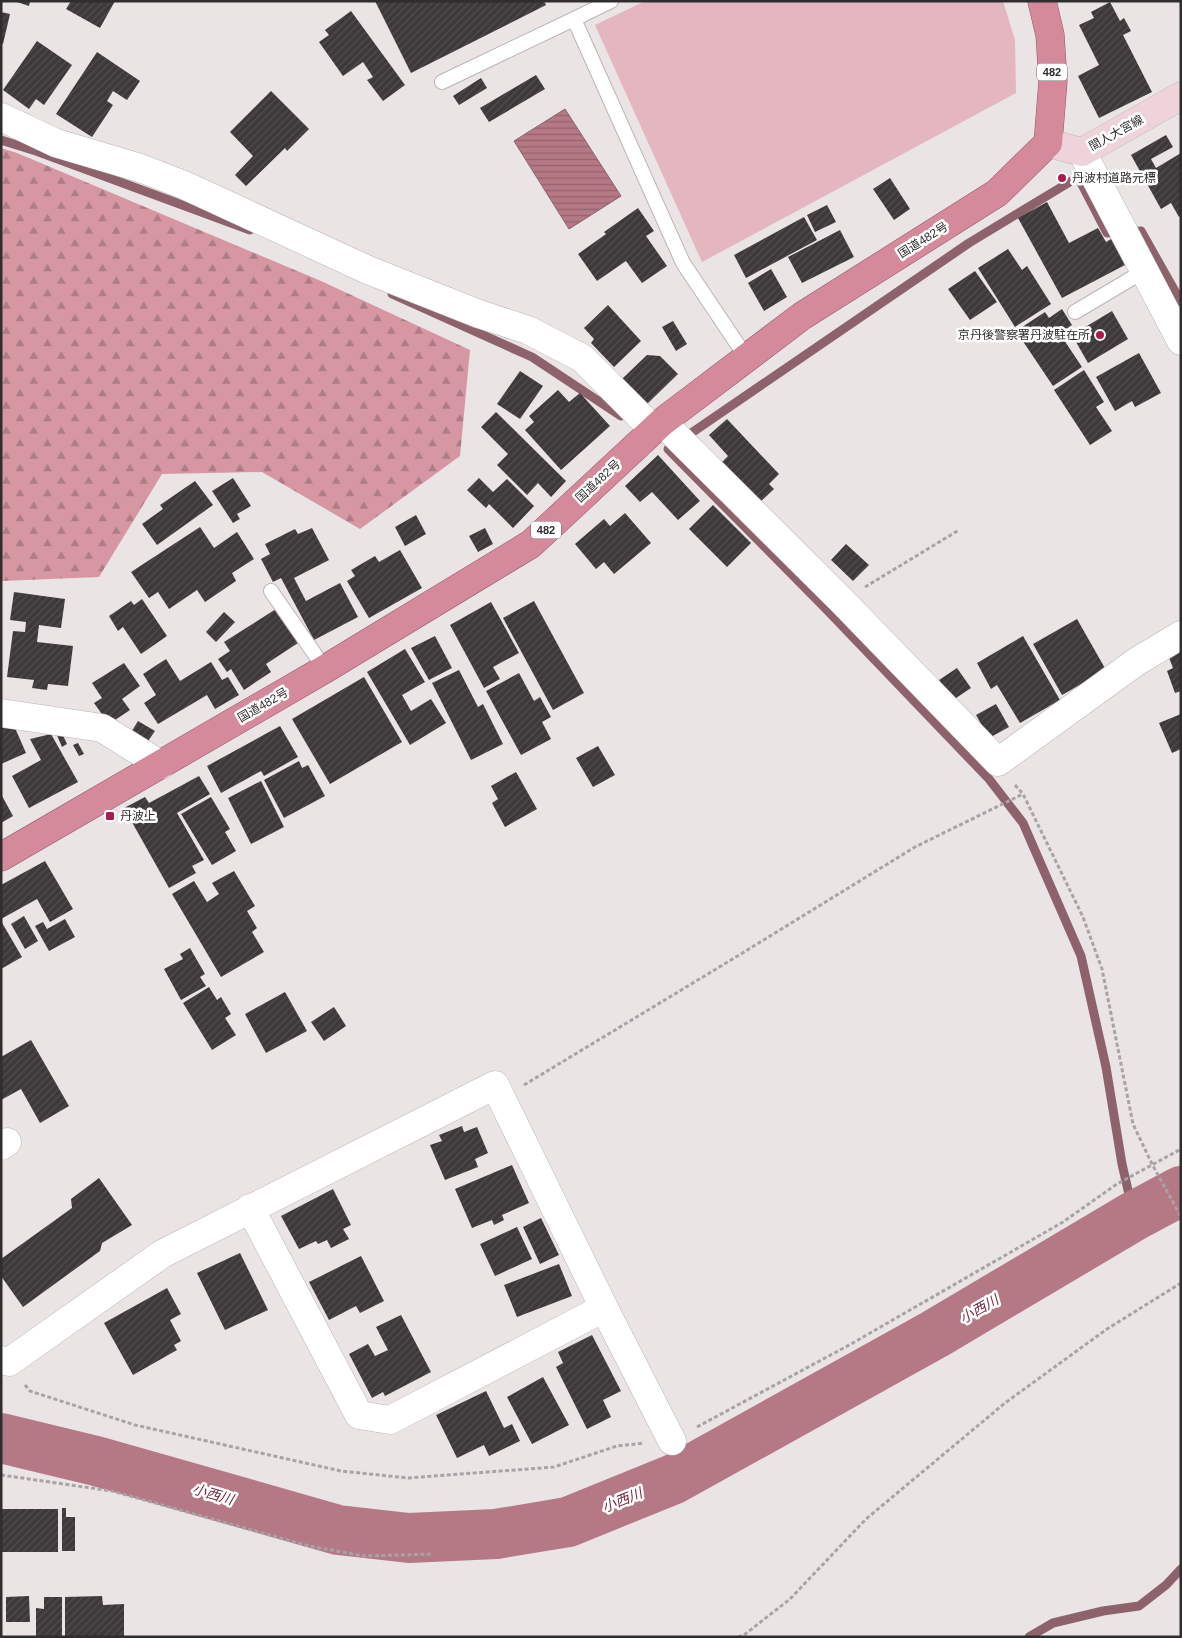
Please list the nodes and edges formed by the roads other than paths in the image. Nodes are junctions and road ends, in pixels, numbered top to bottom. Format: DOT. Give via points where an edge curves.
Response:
graph roads {
  1 [pos="611,1"];
  2 [pos="1042,1"];
  3 [pos="574,19"];
  4 [pos="442,82"];
  5 [pos="1181,96"];
  6 [pos="1,117"];
  7 [pos="1048,143"];
  8 [pos="1082,152"];
  9 [pos="1144,271"];
  10 [pos="1075,312"];
  11 [pos="1181,341"];
  12 [pos="746,357"];
  13 [pos="658,425"];
  14 [pos="271,591"];
  15 [pos="1181,635"];
  16 [pos="325,668"];
  17 [pos="1,713"];
  18 [pos="160,764"];
  19 [pos="1,857"];
  20 [pos="250,1208"];
  21 [pos="604,1308"];
  22 [pos="5,1361"];
  23 [pos="672,1441"];
  1 -- 3 [label="lane"];
  2 -- 7 [label="highway, 482" via="1050,35 1053,81"];
  3 -- 4 [label="lane"];
  3 -- 12 [label="lane" via="683,263"];
  5 -- 8 [label="main road, 間人大宮線"];
  6 -- 13 [label="street" via="56,143 184,185 368,270 528,330 582,358"];
  7 -- 8 [label="main road, 間人大宮線"];
  7 -- 12 [label="highway, 国道482号 / 482" via="997,193 802,316"];
  8 -- 9 [label="street"];
  9 -- 10 [label="lane"];
  9 -- 11 [label="street"];
  12 -- 13 [label="highway, 国道482号 / 482"];
  13 -- 15 [label="street" via="842,601 998,762 1136,662"];
  13 -- 16 [label="highway, 国道482号 / 482" via="531,544"];
  14 -- 16 [label="lane"];
  16 -- 18 [label="highway, 国道482号 / 482"];
  17 -- 18 [label="street" via="102,728"];
  18 -- 19 [label="highway, 国道482号 / 482"];
  20 -- 21 [label="street" via="359,1415 390,1420"];
  20 -- 21 [label="street" via="496,1085"];
  20 -- 22 [label="street" via="162,1254"];
  21 -- 23 [label="street"];
}
